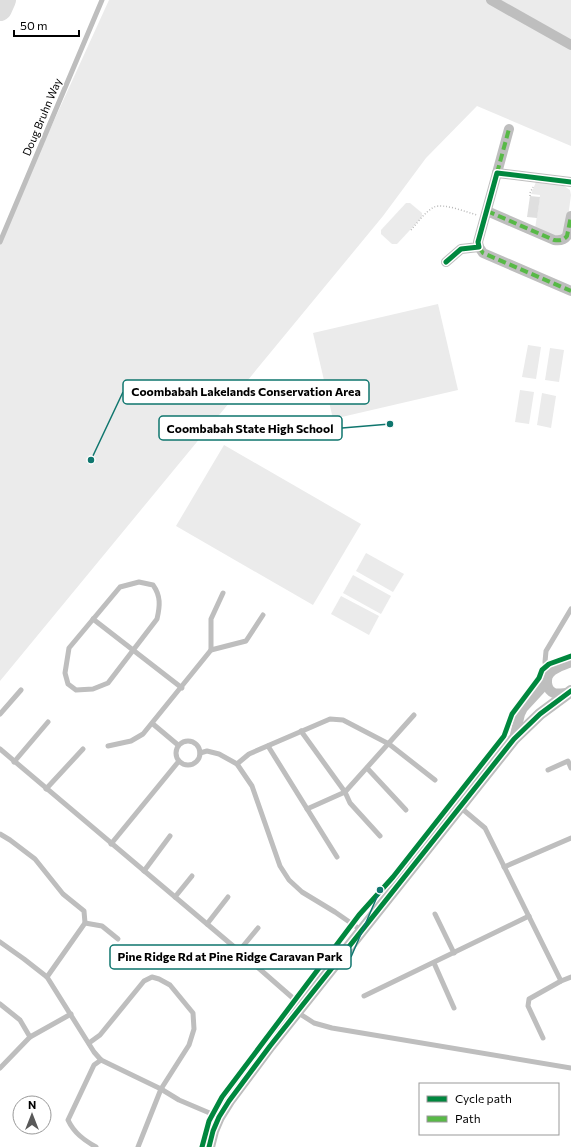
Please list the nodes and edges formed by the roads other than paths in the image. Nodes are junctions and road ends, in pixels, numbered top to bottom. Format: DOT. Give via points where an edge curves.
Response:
graph roads {
  1 [pos="102,0"];
  2 [pos="491,0"];
  3 [pos="571,45"];
  4 [pos="509,129"];
  5 [pos="497,174"];
  6 [pos="571,182"];
  7 [pos="486,214"];
  8 [pos="571,216"];
  9 [pos="0,242"];
  10 [pos="479,247"];
  11 [pos="446,262"];
  12 [pos="571,291"];
  13 [pos="223,593"];
  14 [pos="571,609"];
  15 [pos="263,615"];
  16 [pos="93,619"];
  17 [pos="133,650"];
  18 [pos="211,650"];
  19 [pos="571,662"];
  20 [pos="547,680"];
  21 [pos="182,688"];
  22 [pos="21,690"];
  23 [pos="569,692"];
  24 [pos="0,714"];
  25 [pos="414,715"];
  26 [pos="48,722"];
  27 [pos="153,724"];
  28 [pos="301,731"];
  29 [pos="514,739"];
  30 [pos="389,744"];
  31 [pos="178,745"];
  32 [pos="108,746"];
  33 [pos="268,746"];
  34 [pos="83,748"];
  35 [pos="0,749"];
  36 [pos="200,753"];
  37 [pos="179,761"];
  38 [pos="14,762"];
  39 [pos="237,764"];
  40 [pos="367,768"];
  41 [pos="571,768"];
  42 [pos="548,770"];
  43 [pos="435,780"];
  44 [pos="46,789"];
  45 [pos="346,792"];
  46 [pos="460,807"];
  47 [pos="307,809"];
  48 [pos="406,810"];
  49 [pos="0,834"];
  50 [pos="170,836"];
  51 [pos="380,836"];
  52 [pos="571,838"];
  53 [pos="111,844"];
  54 [pos="337,857"];
  55 [pos="504,867"];
  56 [pos="144,871"];
  57 [pos="192,876"];
  58 [pos="175,897"];
  59 [pos="228,898"];
  60 [pos="435,914"];
  61 [pos="529,916"];
  62 [pos="85,922"];
  63 [pos="207,924"];
  64 [pos="258,928"];
  65 [pos="362,931"];
  66 [pos="118,939"];
  67 [pos="0,942"];
  68 [pos="239,951"];
  69 [pos="454,953"];
  70 [pos="434,963"];
  71 [pos="47,977"];
  72 [pos="571,977"];
  73 [pos="561,981"];
  74 [pos="364,996"];
  75 [pos="0,1004"];
  76 [pos="454,1008"];
  77 [pos="300,1009"];
  78 [pos="71,1014"];
  79 [pos="30,1037"];
  80 [pos="543,1038"];
  81 [pos="89,1043"];
  82 [pos="101,1060"];
  83 [pos="0,1068"];
  84 [pos="571,1068"];
  85 [pos="161,1089"];
  86 [pos="219,1117"];
  87 [pos="96,1147"];
  88 [pos="138,1147"];
  89 [pos="209,1147"];
  1 -- 9 [label="lane, Doug Bruhn Way"];
  2 -- 3 [label="street"];
  4 -- 5 [label="street"];
  5 -- 6 [label="street"];
  5 -- 7 [label="street"];
  7 -- 8 [label="street" via="559,241 567,236"];
  7 -- 10 [label="street" via="478,242"];
  10 -- 11 [label="street" via="461,249"];
  10 -- 12 [label="street" via="483,253"];
  13 -- 18 [label="lane" via="211,619"];
  14 -- 20 [label="lane" via="546,652"];
  15 -- 18 [label="lane" via="246,641"];
  16 -- 17 [label="lane"];
  16 -- 17 [label="lane" via="120,587 138,582 153,585 158,592 157,619"];
  16 -- 17 [label="lane" via="69,648 65,673 68,684 76,690 93,689 108,683"];
  17 -- 21 [label="lane"];
  18 -- 21 [label="lane"];
  19 -- 20 [label="street" via="554,670"];
  20 -- 23 [label="street" via="554,693"];
  20 -- 29 [label="street" via="523,708"];
  21 -- 27 [label="lane"];
  22 -- 24 [label="lane"];
  23 -- 29 [label="street" via="540,714"];
  25 -- 30 [label="lane"];
  26 -- 38 [label="lane"];
  27 -- 31 [label="lane"];
  27 -- 32 [label="lane" via="131,741"];
  28 -- 30 [label="lane" via="330,719 343,720"];
  28 -- 33 [label="lane"];
  28 -- 45 [label="lane"];
  29 -- 46 [label="street"];
  30 -- 40 [label="lane"];
  30 -- 43 [label="lane"];
  31 -- 36 [label="lane" via="185,741 194,742"];
  31 -- 37 [label="lane" via="175,753"];
  33 -- 39 [label="lane" via="249,754"];
  33 -- 47 [label="lane"];
  34 -- 44 [label="lane"];
  35 -- 38 [label="lane"];
  36 -- 37 [label="lane" via="193,764 185,765"];
  36 -- 39 [label="lane" via="207,751 219,754"];
  37 -- 53 [label="lane"];
  38 -- 44 [label="lane"];
  39 -- 65 [label="lane" via="252,786 280,866 289,880 302,892"];
  40 -- 45 [label="lane"];
  40 -- 48 [label="lane"];
  41 -- 42 [label="lane" via="568,761"];
  44 -- 53 [label="lane"];
  45 -- 47 [label="lane"];
  45 -- 51 [label="lane" via="350,803"];
  46 -- 55 [label="lane" via="485,828"];
  46 -- 65 [label="street"];
  47 -- 54 [label="lane"];
  49 -- 62 [label="lane" via="35,859 63,894 84,911"];
  50 -- 56 [label="lane"];
  52 -- 55 [label="lane"];
  53 -- 56 [label="lane"];
  55 -- 61 [label="lane"];
  56 -- 58 [label="lane"];
  57 -- 58 [label="lane"];
  58 -- 63 [label="lane"];
  59 -- 63 [label="lane"];
  60 -- 69 [label="lane"];
  61 -- 69 [label="lane"];
  61 -- 73 [label="lane"];
  62 -- 66 [label="lane" via="102,926"];
  62 -- 71 [label="lane"];
  63 -- 68 [label="lane"];
  64 -- 68 [label="lane"];
  65 -- 77 [label="street"];
  67 -- 71 [label="lane"];
  68 -- 77 [label="lane"];
  69 -- 70 [label="lane"];
  70 -- 74 [label="lane"];
  70 -- 76 [label="lane"];
  71 -- 78 [label="lane"];
  72 -- 73 [label="lane"];
  73 -- 80 [label="lane" via="529,999 528,1006"];
  75 -- 79 [label="lane" via="20,1020"];
  77 -- 84 [label="lane" via="314,1023 332,1028"];
  77 -- 86 [label="street"];
  78 -- 79 [label="lane"];
  78 -- 81 [label="lane"];
  79 -- 83 [label="lane"];
  81 -- 82 [label="lane"];
  81 -- 85 [label="lane" via="100,1035 144,981 152,977 170,985 193,1013 194,1029 189,1045"];
  82 -- 85 [label="lane"];
  82 -- 87 [label="lane" via="94,1065 68,1120 83,1140"];
  85 -- 86 [label="lane" via="179,1100"];
  85 -- 88 [label="lane"];
  86 -- 89 [label="street"];
}
